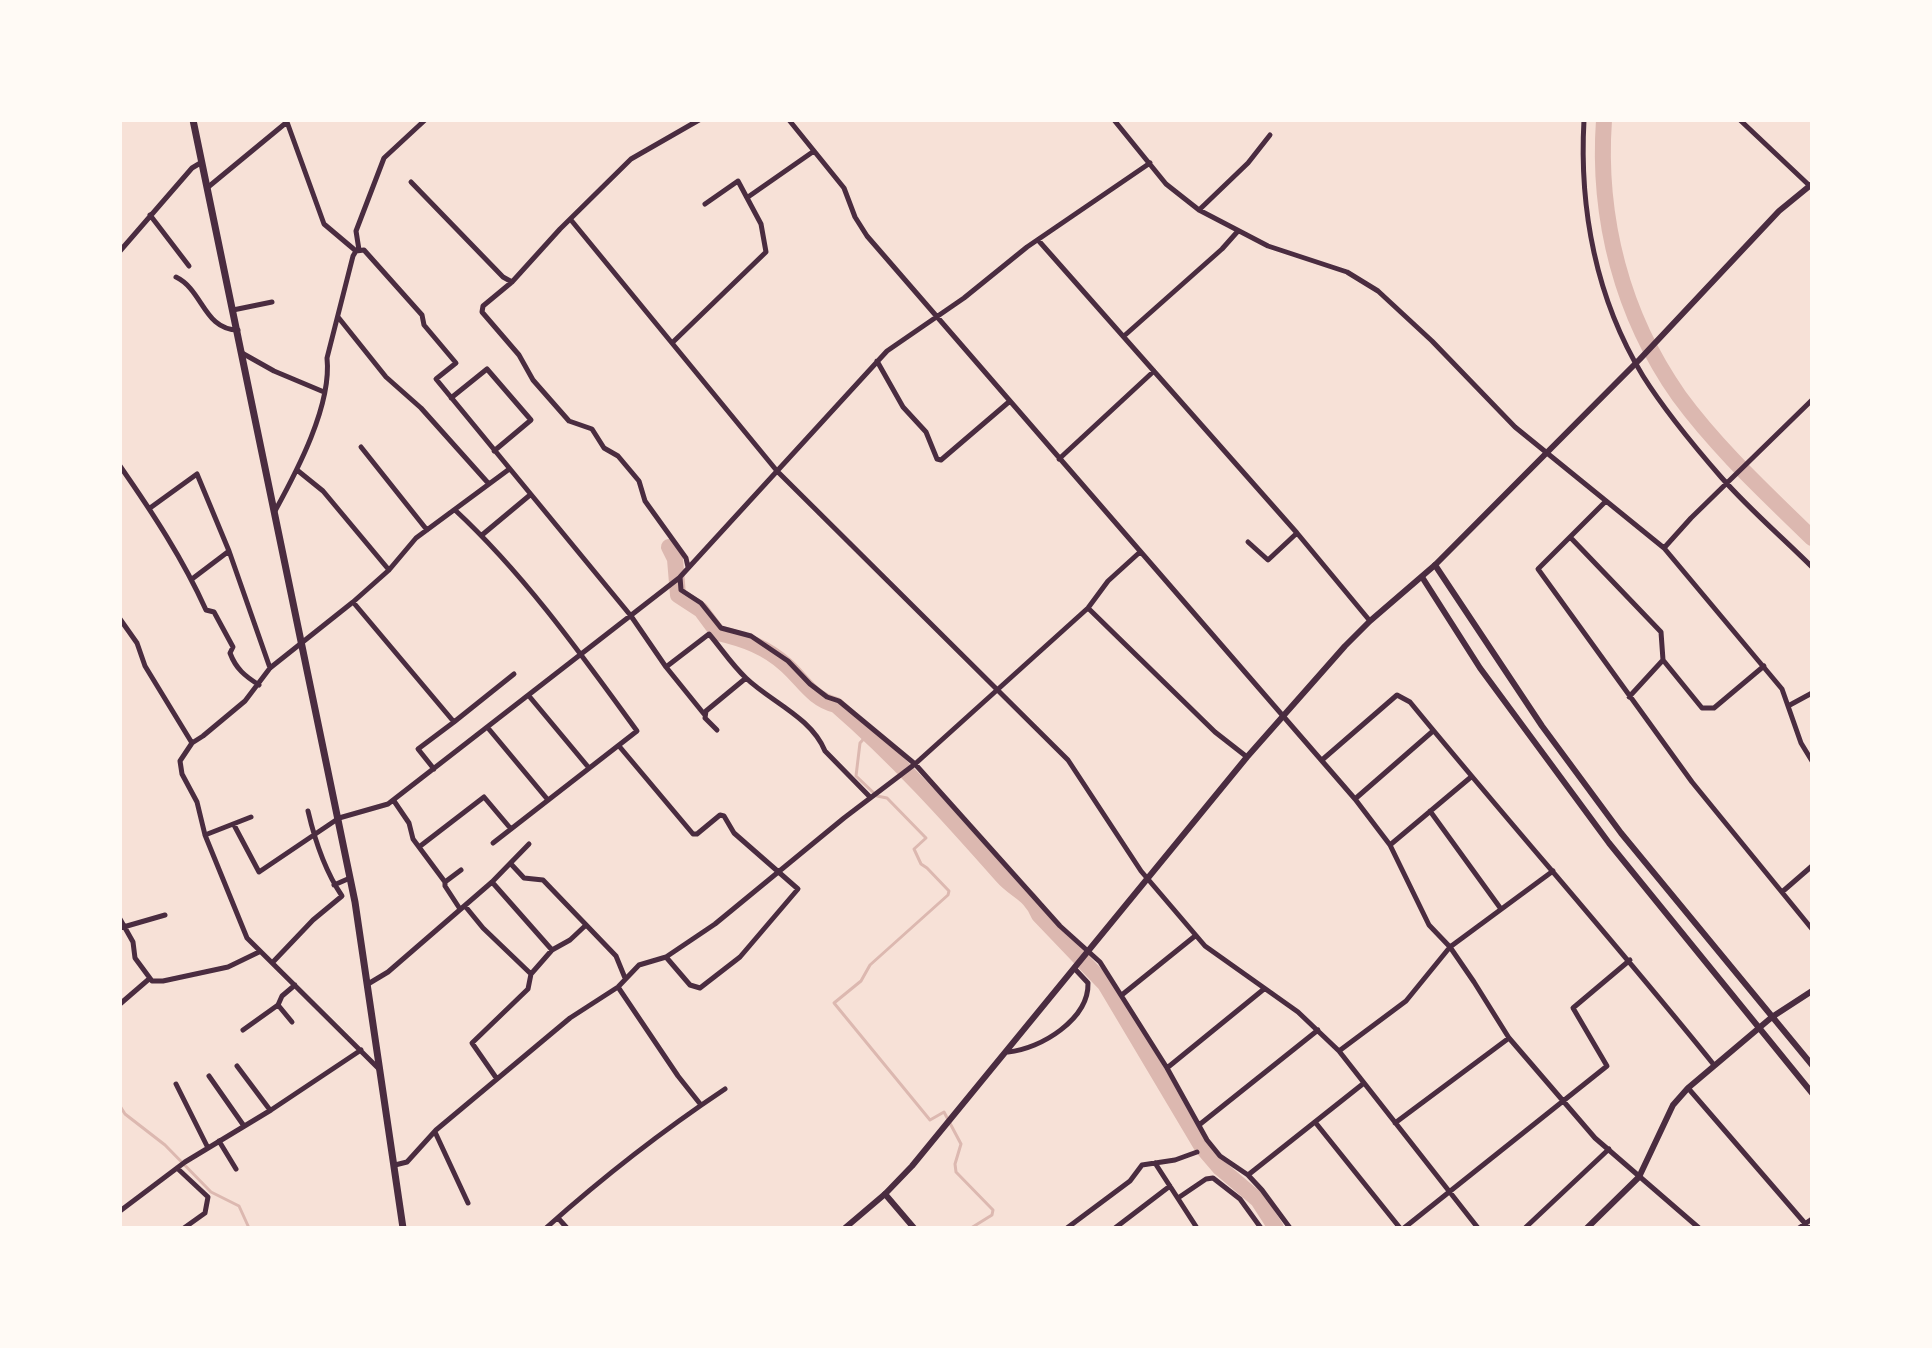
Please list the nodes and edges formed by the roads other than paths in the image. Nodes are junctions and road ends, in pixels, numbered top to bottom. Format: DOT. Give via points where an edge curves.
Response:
graph roads {
  1 [pos="193,120"];
  2 [pos="425,120"];
  3 [pos="699,120"];
  4 [pos="789,120"];
  5 [pos="1114,120"];
  6 [pos="1584,120"];
  7 [pos="1740,120"];
  8 [pos="1270,135"];
  9 [pos="814,151"];
  10 [pos="202,162"];
  11 [pos="1150,163"];
  12 [pos="411,182"];
  13 [pos="1811,186"];
  14 [pos="207,188"];
  15 [pos="748,197"];
  16 [pos="705,204"];
  17 [pos="1199,210"];
  18 [pos="150,215"];
  19 [pos="571,220"];
  20 [pos="1238,230"];
  21 [pos="1038,240"];
  22 [pos="120,251"];
  23 [pos="358,251"];
  24 [pos="189,266"];
  25 [pos="176,277"];
  26 [pos="512,282"];
  27 [pos="272,302"];
  28 [pos="233,310"];
  29 [pos="338,316"];
  30 [pos="935,317"];
  31 [pos="238,330"];
  32 [pos="1124,336"];
  33 [pos="673,342"];
  34 [pos="242,353"];
  35 [pos="877,361"];
  36 [pos="1638,361"];
  37 [pos="1154,371"];
  38 [pos="324,392"];
  39 [pos="451,398"];
  40 [pos="1812,400"];
  41 [pos="1010,401"];
  42 [pos="361,447"];
  43 [pos="494,451"];
  44 [pos="1547,453"];
  45 [pos="1059,459"];
  46 [pos="120,466"];
  47 [pos="297,470"];
  48 [pos="508,470"];
  49 [pos="777,471"];
  50 [pos="1729,482"];
  51 [pos="489,484"];
  52 [pos="530,495"];
  53 [pos="1605,502"];
  54 [pos="150,508"];
  55 [pos="455,510"];
  56 [pos="275,512"];
  57 [pos="427,530"];
  58 [pos="1297,533"];
  59 [pos="482,535"];
  60 [pos="1570,537"];
  61 [pos="1248,542"];
  62 [pos="1664,548"];
  63 [pos="229,551"];
  64 [pos="1140,552"];
  65 [pos="1435,565"];
  66 [pos="1812,567"];
  67 [pos="688,568"];
  68 [pos="389,570"];
  69 [pos="680,577"];
  70 [pos="1422,577"];
  71 [pos="192,579"];
  72 [pos="353,602"];
  73 [pos="1088,608"];
  74 [pos="631,616"];
  75 [pos="120,619"];
  76 [pos="1370,621"];
  77 [pos="301,642"];
  78 [pos="581,655"];
  79 [pos="1663,660"];
  80 [pos="1764,666"];
  81 [pos="666,667"];
  82 [pos="270,668"];
  83 [pos="514,674"];
  84 [pos="746,678"];
  85 [pos="259,685"];
  86 [pos="997,690"];
  87 [pos="1812,693"];
  88 [pos="529,696"];
  89 [pos="1629,697"];
  90 [pos="1788,706"];
  91 [pos="704,714"];
  92 [pos="1283,717"];
  93 [pos="454,722"];
  94 [pos="488,728"];
  95 [pos="717,730"];
  96 [pos="1433,731"];
  97 [pos="192,743"];
  98 [pos="619,746"];
  99 [pos="1247,757"];
  100 [pos="1322,760"];
  101 [pos="1812,761"];
  102 [pos="915,764"];
  103 [pos="589,768"];
  104 [pos="434,769"];
  105 [pos="1471,777"];
  106 [pos="870,797"];
  107 [pos="1355,799"];
  108 [pos="548,800"];
  109 [pos="394,801"];
  110 [pos="308,811"];
  111 [pos="1430,811"];
  112 [pos="251,817"];
  113 [pos="339,818"];
  114 [pos="234,825"];
  115 [pos="511,829"];
  116 [pos="205,835"];
  117 [pos="314,835"];
  118 [pos="493,843"];
  119 [pos="529,844"];
  120 [pos="1390,845"];
  121 [pos="419,847"];
  122 [pos="511,864"];
  123 [pos="1812,866"];
  124 [pos="461,870"];
  125 [pos="779,870"];
  126 [pos="1553,871"];
  127 [pos="350,878"];
  128 [pos="1148,879"];
  129 [pos="445,882"];
  130 [pos="492,882"];
  131 [pos="334,885"];
  132 [pos="1782,892"];
  133 [pos="463,908"];
  134 [pos="1501,909"];
  135 [pos="165,915"];
  136 [pos="120,919"];
  137 [pos="586,925"];
  138 [pos="122,928"];
  139 [pos="1812,929"];
  140 [pos="1195,936"];
  141 [pos="1450,947"];
  142 [pos="552,950"];
  143 [pos="259,952"];
  144 [pos="1088,953"];
  145 [pos="666,957"];
  146 [pos="1630,960"];
  147 [pos="273,962"];
  148 [pos="1074,968"];
  149 [pos="531,974"];
  150 [pos="625,978"];
  151 [pos="149,979"];
  152 [pos="368,984"];
  153 [pos="295,985"];
  154 [pos="618,987"];
  155 [pos="1264,989"];
  156 [pos="1812,991"];
  157 [pos="1123,994"];
  158 [pos="120,1004"];
  159 [pos="278,1005"];
  160 [pos="1772,1017"];
  161 [pos="292,1022"];
  162 [pos="1760,1028"];
  163 [pos="243,1030"];
  164 [pos="1318,1030"];
  165 [pos="1509,1038"];
  166 [pos="361,1050"];
  167 [pos="1339,1051"];
  168 [pos="1008,1052"];
  169 [pos="1714,1065"];
  170 [pos="1812,1065"];
  171 [pos="237,1066"];
  172 [pos="1167,1068"];
  173 [pos="382,1073"];
  174 [pos="209,1076"];
  175 [pos="497,1079"];
  176 [pos="1364,1083"];
  177 [pos="176,1084"];
  178 [pos="1688,1088"];
  179 [pos="725,1089"];
  180 [pos="1812,1093"];
  181 [pos="1562,1101"];
  182 [pos="701,1105"];
  183 [pos="271,1110"];
  184 [pos="1315,1122"];
  185 [pos="1395,1123"];
  186 [pos="1199,1125"];
  187 [pos="244,1126"];
  188 [pos="435,1132"];
  189 [pos="219,1141"];
  190 [pos="208,1148"];
  191 [pos="1609,1149"];
  192 [pos="1197,1152"];
  193 [pos="1155,1163"];
  194 [pos="395,1165"];
  195 [pos="177,1168"];
  196 [pos="236,1169"];
  197 [pos="1248,1175"];
  198 [pos="1639,1177"];
  199 [pos="1170,1186"];
  200 [pos="1450,1191"];
  201 [pos="885,1194"];
  202 [pos="1178,1198"];
  203 [pos="468,1203"];
  204 [pos="120,1211"];
  205 [pos="558,1218"];
  206 [pos="1812,1219"];
  207 [pos="1807,1226"];
  208 [pos="184,1228"];
  209 [pos="403,1228"];
  210 [pos="546,1228"];
  211 [pos="567,1228"];
  212 [pos="845,1228"];
  213 [pos="914,1228"];
  214 [pos="1067,1228"];
  215 [pos="1115,1228"];
  216 [pos="1197,1228"];
  217 [pos="1261,1228"];
  218 [pos="1290,1228"];
  219 [pos="1402,1228"];
  220 [pos="1478,1228"];
  221 [pos="1525,1228"];
  222 [pos="1588,1228"];
  223 [pos="1699,1228"];
  224 [pos="1799,1228"];
  1 -- 10 [label="main road"];
  2 -- 23 [label="street" via="384,158 356,231"];
  3 -- 19 [label="street" via="638,153"];
  4 -- 9 [label="street"];
  5 -- 11 [label="street"];
  6 -- 36 [label="street" via="1582,175 1591,242 1612,311"];
  7 -- 13 [label="street"];
  8 -- 17 [label="street"];
  9 -- 15 [label="street"];
  9 -- 30 [label="street" via="844,188 860,226"];
  10 -- 14 [label="main road"];
  10 -- 18 [label="street"];
  11 -- 17 [label="street" via="1173,191"];
  11 -- 21 [label="street"];
  12 -- 26 [label="street"];
  13 -- 36 [label="street" via="1779,211"];
  14 -- 23 [label="street" via="287,122 324,224"];
  14 -- 28 [label="main road"];
  15 -- 16 [label="street" via="736,181"];
  15 -- 33 [label="street" via="761,224 765,253"];
  17 -- 20 [label="street"];
  18 -- 22 [label="street"];
  18 -- 24 [label="street"];
  19 -- 26 [label="street"];
  19 -- 33 [label="street"];
  20 -- 32 [label="street"];
  20 -- 44 [label="street" via="1370,285"];
  21 -- 30 [label="street"];
  21 -- 32 [label="street"];
  23 -- 29 [label="street"];
  23 -- 39 [label="street" via="364,250 422,315 424,325 456,363 436,379"];
  25 -- 31 [label="street" via="217,324"];
  26 -- 67 [label="street" via="483,306 484,316 569,421 592,429 639,481 645,501"];
  27 -- 28 [label="street"];
  28 -- 31 [label="main road"];
  29 -- 38 [label="street"];
  29 -- 51 [label="street" via="386,377"];
  30 -- 35 [label="street"];
  30 -- 41 [label="street"];
  31 -- 34 [label="main road"];
  32 -- 37 [label="street"];
  33 -- 49 [label="street"];
  34 -- 38 [label="street"];
  34 -- 56 [label="main road"];
  35 -- 41 [label="street" via="903,407 926,432 937,459"];
  35 -- 49 [label="street"];
  36 -- 44 [label="street"];
  36 -- 50 [label="street" via="1656,395"];
  37 -- 45 [label="street"];
  37 -- 58 [label="street"];
  38 -- 47 [label="street"];
  39 -- 43 [label="street"];
  39 -- 43 [label="street" via="487,369 531,420"];
  40 -- 50 [label="street"];
  41 -- 45 [label="street"];
  42 -- 57 [label="street"];
  43 -- 48 [label="street"];
  44 -- 53 [label="street"];
  44 -- 65 [label="street"];
  45 -- 64 [label="street"];
  46 -- 54 [label="street"];
  47 -- 56 [label="street"];
  47 -- 68 [label="street" via="323,491"];
  48 -- 51 [label="street"];
  48 -- 52 [label="street"];
  49 -- 67 [label="street"];
  49 -- 86 [label="street"];
  50 -- 62 [label="street"];
  50 -- 66 [label="street"];
  51 -- 55 [label="street"];
  52 -- 59 [label="street"];
  52 -- 74 [label="street"];
  53 -- 60 [label="street"];
  53 -- 62 [label="street"];
  54 -- 63 [label="street" via="197,474"];
  54 -- 71 [label="street"];
  55 -- 57 [label="street"];
  55 -- 59 [label="street"];
  56 -- 77 [label="main road"];
  57 -- 68 [label="street"];
  58 -- 61 [label="street" via="1268,560"];
  58 -- 76 [label="street"];
  59 -- 78 [label="street"];
  60 -- 79 [label="street" via="1661,632"];
  60 -- 89 [label="street" via="1538,569"];
  62 -- 80 [label="street"];
  63 -- 71 [label="street"];
  63 -- 82 [label="street"];
  64 -- 73 [label="street"];
  64 -- 92 [label="street"];
  65 -- 70 [label="street"];
  65 -- 160 [label="street" via="1542,726"];
  67 -- 69 [label="street"];
  68 -- 72 [label="street"];
  69 -- 74 [label="street"];
  69 -- 102 [label="street" via="681,590 701,603 721,628 751,636 788,661 810,684 839,701"];
  70 -- 76 [label="street"];
  70 -- 162 [label="street" via="1480,668 1609,843"];
  71 -- 85 [label="street" via="206,610 214,612 233,647 234,664"];
  72 -- 77 [label="street"];
  72 -- 93 [label="street"];
  73 -- 86 [label="street"];
  73 -- 99 [label="street"];
  74 -- 78 [label="street"];
  74 -- 81 [label="street"];
  75 -- 97 [label="street"];
  76 -- 92 [label="street"];
  77 -- 82 [label="street"];
  77 -- 113 [label="main road"];
  78 -- 88 [label="street"];
  78 -- 98 [label="street" via="637,731"];
  79 -- 80 [label="street" via="1702,708 1714,708"];
  79 -- 89 [label="street"];
  80 -- 90 [label="street"];
  81 -- 84 [label="street" via="709,634"];
  81 -- 91 [label="street"];
  82 -- 85 [label="street"];
  83 -- 93 [label="street"];
  84 -- 91 [label="street"];
  84 -- 106 [label="street" via="805,723"];
  85 -- 97 [label="street"];
  86 -- 102 [label="street"];
  86 -- 128 [label="street" via="1068,760"];
  87 -- 90 [label="street"];
  88 -- 94 [label="street"];
  88 -- 103 [label="street"];
  89 -- 132 [label="street"];
  90 -- 101 [label="street"];
  91 -- 95 [label="street"];
  92 -- 99 [label="street"];
  92 -- 100 [label="street"];
  93 -- 104 [label="street" via="418,749"];
  94 -- 104 [label="street"];
  94 -- 108 [label="street"];
  96 -- 100 [label="street" via="1410,702 1397,695"];
  96 -- 105 [label="street"];
  96 -- 107 [label="street"];
  97 -- 116 [label="street" via="180,768 197,802"];
  98 -- 103 [label="street"];
  98 -- 125 [label="street" via="693,834 724,816 734,833"];
  99 -- 128 [label="street"];
  100 -- 107 [label="street"];
  102 -- 106 [label="street"];
  102 -- 144 [label="street"];
  103 -- 108 [label="street"];
  104 -- 109 [label="street"];
  105 -- 111 [label="street"];
  105 -- 126 [label="street"];
  106 -- 125 [label="street"];
  107 -- 120 [label="street"];
  108 -- 115 [label="street"];
  109 -- 113 [label="street"];
  109 -- 121 [label="street"];
  110 -- 117 [label="street"];
  111 -- 120 [label="street"];
  111 -- 134 [label="street"];
  112 -- 114 [label="street"];
  113 -- 117 [label="street"];
  113 -- 127 [label="main road"];
  114 -- 116 [label="street"];
  114 -- 117 [label="street" via="259,872"];
  115 -- 118 [label="street"];
  115 -- 121 [label="street" via="484,797"];
  116 -- 143 [label="street" via="247,938"];
  117 -- 131 [label="street"];
  119 -- 122 [label="street"];
  120 -- 141 [label="street" via="1429,925"];
  121 -- 129 [label="street"];
  122 -- 130 [label="street"];
  122 -- 137 [label="street" via="524,878 543,880"];
  123 -- 132 [label="street"];
  124 -- 129 [label="street"];
  125 -- 145 [label="street"];
  125 -- 145 [label="street" via="798,889 730,965 697,988"];
  126 -- 134 [label="street"];
  126 -- 146 [label="street"];
  127 -- 131 [label="street"];
  127 -- 152 [label="main road"];
  128 -- 140 [label="street"];
  128 -- 144 [label="street"];
  129 -- 133 [label="street"];
  130 -- 133 [label="street"];
  130 -- 142 [label="street"];
  131 -- 147 [label="street" via="342,896"];
  132 -- 139 [label="street"];
  133 -- 149 [label="street"];
  133 -- 152 [label="street"];
  134 -- 141 [label="street"];
  135 -- 138 [label="street"];
  136 -- 138 [label="street"];
  137 -- 142 [label="street"];
  137 -- 150 [label="street" via="616,956"];
  138 -- 151 [label="street"];
  140 -- 155 [label="street"];
  140 -- 157 [label="street"];
  141 -- 165 [label="street"];
  141 -- 167 [label="street" via="1406,1001"];
  142 -- 149 [label="street"];
  143 -- 147 [label="street"];
  143 -- 151 [label="street" via="228,967 163,981"];
  144 -- 148 [label="street"];
  144 -- 157 [label="street"];
  145 -- 150 [label="street" via="639,965"];
  146 -- 169 [label="street"];
  146 -- 181 [label="street" via="1573,1008 1607,1066"];
  147 -- 153 [label="street"];
  148 -- 168 [label="street"];
  148 -- 168 [label="street" via="1088,983 1088,997 1077,1014 1022,1051"];
  149 -- 175 [label="street" via="528,989 472,1043"];
  150 -- 154 [label="street"];
  151 -- 158 [label="street"];
  152 -- 173 [label="main road"];
  153 -- 159 [label="street"];
  153 -- 166 [label="street"];
  154 -- 175 [label="street" via="570,1018"];
  154 -- 182 [label="street"];
  155 -- 164 [label="street"];
  155 -- 172 [label="street"];
  156 -- 160 [label="street"];
  157 -- 172 [label="street"];
  159 -- 161 [label="street"];
  159 -- 163 [label="street"];
  160 -- 162 [label="street"];
  160 -- 170 [label="street"];
  162 -- 169 [label="street"];
  162 -- 180 [label="street"];
  164 -- 167 [label="street"];
  164 -- 186 [label="street"];
  165 -- 181 [label="street"];
  165 -- 185 [label="street"];
  166 -- 173 [label="street"];
  166 -- 183 [label="street"];
  167 -- 176 [label="street"];
  168 -- 201 [label="street"];
  169 -- 178 [label="street"];
  171 -- 183 [label="street"];
  172 -- 186 [label="street"];
  173 -- 194 [label="main road"];
  174 -- 187 [label="street"];
  175 -- 188 [label="street"];
  176 -- 184 [label="street"];
  176 -- 185 [label="street"];
  177 -- 190 [label="street"];
  178 -- 198 [label="street" via="1673,1105"];
  178 -- 207 [label="street"];
  179 -- 182 [label="street"];
  181 -- 191 [label="street"];
  181 -- 200 [label="street"];
  182 -- 205 [label="street" via="636,1151"];
  183 -- 187 [label="street"];
  184 -- 197 [label="street"];
  184 -- 219 [label="street"];
  185 -- 200 [label="street"];
  186 -- 197 [label="street" via="1220,1156"];
  187 -- 189 [label="street"];
  188 -- 194 [label="street" via="407,1162"];
  188 -- 203 [label="street"];
  189 -- 190 [label="street"];
  189 -- 196 [label="street"];
  190 -- 195 [label="street"];
  191 -- 198 [label="street"];
  191 -- 221 [label="street"];
  192 -- 193 [label="street"];
  193 -- 199 [label="street"];
  193 -- 214 [label="street" via="1142,1165 1130,1181"];
  194 -- 209 [label="main road"];
  195 -- 204 [label="street"];
  195 -- 208 [label="street" via="208,1197 205,1213"];
  197 -- 218 [label="street"];
  198 -- 222 [label="street"];
  198 -- 223 [label="street"];
  199 -- 202 [label="street"];
  199 -- 215 [label="street"];
  200 -- 219 [label="street"];
  200 -- 220 [label="street"];
  201 -- 212 [label="street"];
  201 -- 213 [label="street"];
  202 -- 216 [label="street"];
  202 -- 217 [label="street" via="1213,1178 1240,1199"];
  205 -- 210 [label="street"];
  205 -- 211 [label="street"];
  206 -- 207 [label="street"];
  207 -- 224 [label="street"];
}
